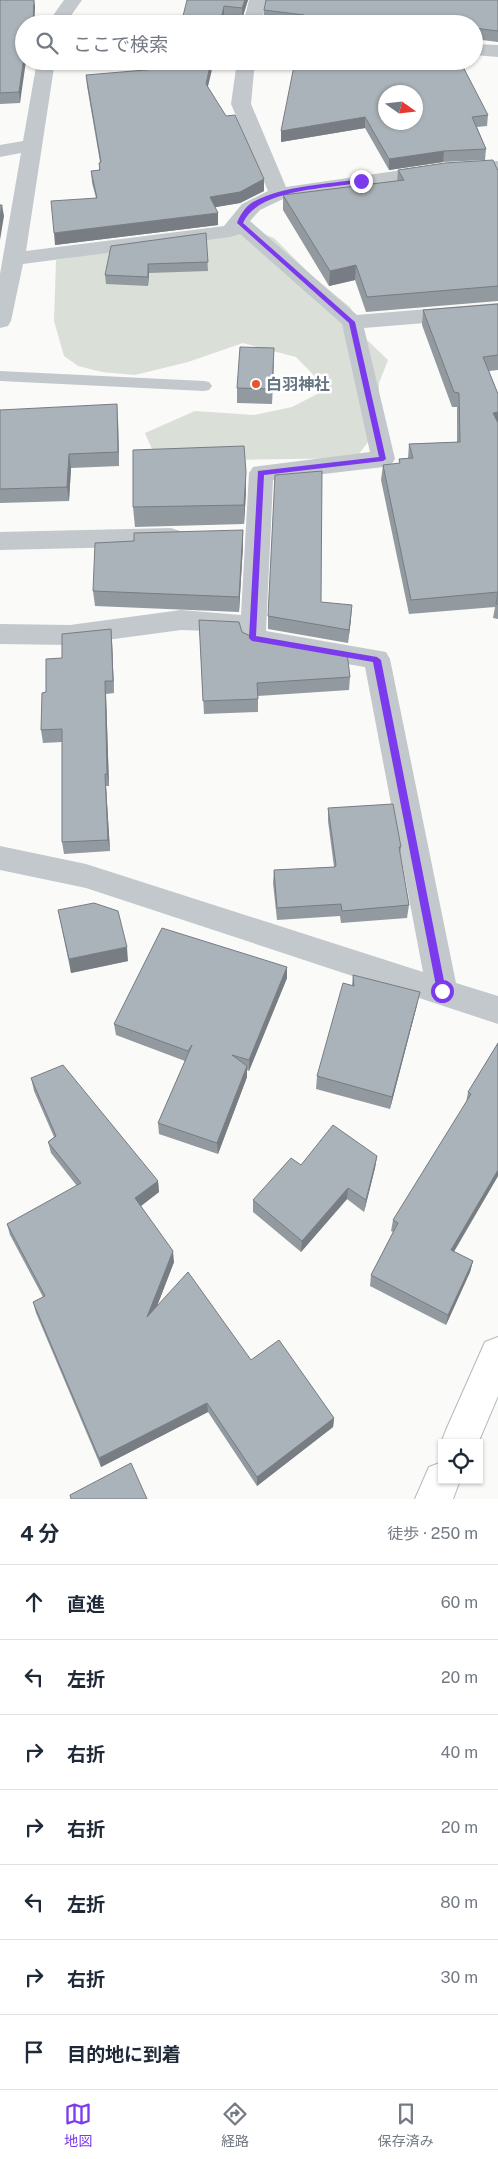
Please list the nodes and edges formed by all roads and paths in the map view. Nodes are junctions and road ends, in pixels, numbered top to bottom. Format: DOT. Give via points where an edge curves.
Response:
graph roads {
  1 [pos="73,0"];
  2 [pos="258,0"];
  3 [pos="62,15"];
  4 [pos="254,15"];
  5 [pos="483,50"];
  6 [pos="498,51"];
  7 [pos="44,70"];
  8 [pos="245,70"];
  9 [pos="32,145"];
  10 [pos="0,151"];
  11 [pos="498,167"];
  12 [pos="279,194"];
  13 [pos="240,223"];
  14 [pos="14,259"];
  15 [pos="498,310"];
  16 [pos="0,321"];
  17 [pos="352,322"];
  18 [pos="0,376"];
  19 [pos="204,386"];
  20 [pos="198,536"];
  21 [pos="0,541"];
  22 [pos="253,624"];
  23 [pos="0,634"];
  24 [pos="0,858"];
  25 [pos="442,991"];
  26 [pos="498,1010"];
  27 [pos="498,1355"];
  28 [pos="461,1439"];
  29 [pos="440,1484"];
  30 [pos="434,1499"];
  1 -- 3 [label="street"];
  2 -- 4 [label="street"];
  5 -- 6 [label="street"];
  7 -- 9 [label="street"];
  8 -- 12 [label="street" via="241,104"];
  9 -- 10 [label="street"];
  9 -- 14 [label="street"];
  11 -- 12 [label="street" via="434,172"];
  12 -- 13 [label="street" via="254,204"];
  13 -- 14 [label="street" via="230,231"];
  13 -- 17 [label="street"];
  14 -- 16 [label="street"];
  15 -- 17 [label="street"];
  17 -- 22 [label="street" via="383,459 261,473 248,535"];
  18 -- 19 [label="lane"];
  20 -- 21 [label="street"];
  22 -- 23 [label="street" via="181,620 70,635"];
  22 -- 25 [label="street" via="252,638 377,660"];
  24 -- 25 [label="street" via="86,876"];
  25 -- 26 [label="street"];
  27 -- 28 [label="highway"];
  29 -- 30 [label="highway"];
}
